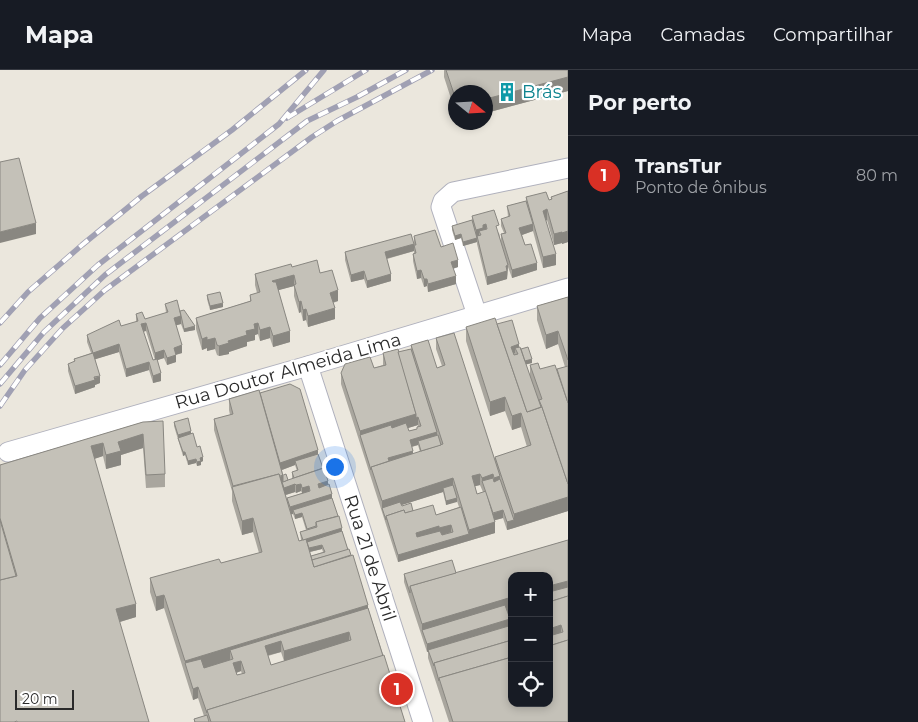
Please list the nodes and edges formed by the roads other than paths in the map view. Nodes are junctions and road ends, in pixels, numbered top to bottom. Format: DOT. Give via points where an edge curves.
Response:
graph roads {
  1 [pos="568,168"];
  2 [pos="568,288"];
  3 [pos="477,315"];
  4 [pos="308,366"];
  5 [pos="8,452"];
  6 [pos="423,722"];
  1 -- 3 [label="street" via="453,192 443,200 441,207"];
  2 -- 3 [label="street, Rua Doutor Almeida Lima"];
  3 -- 4 [label="street, Rua Doutor Almeida Lima"];
  4 -- 5 [label="street, Rua Doutor Almeida Lima"];
  4 -- 6 [label="street, Rua 21 de Abril"];
}
